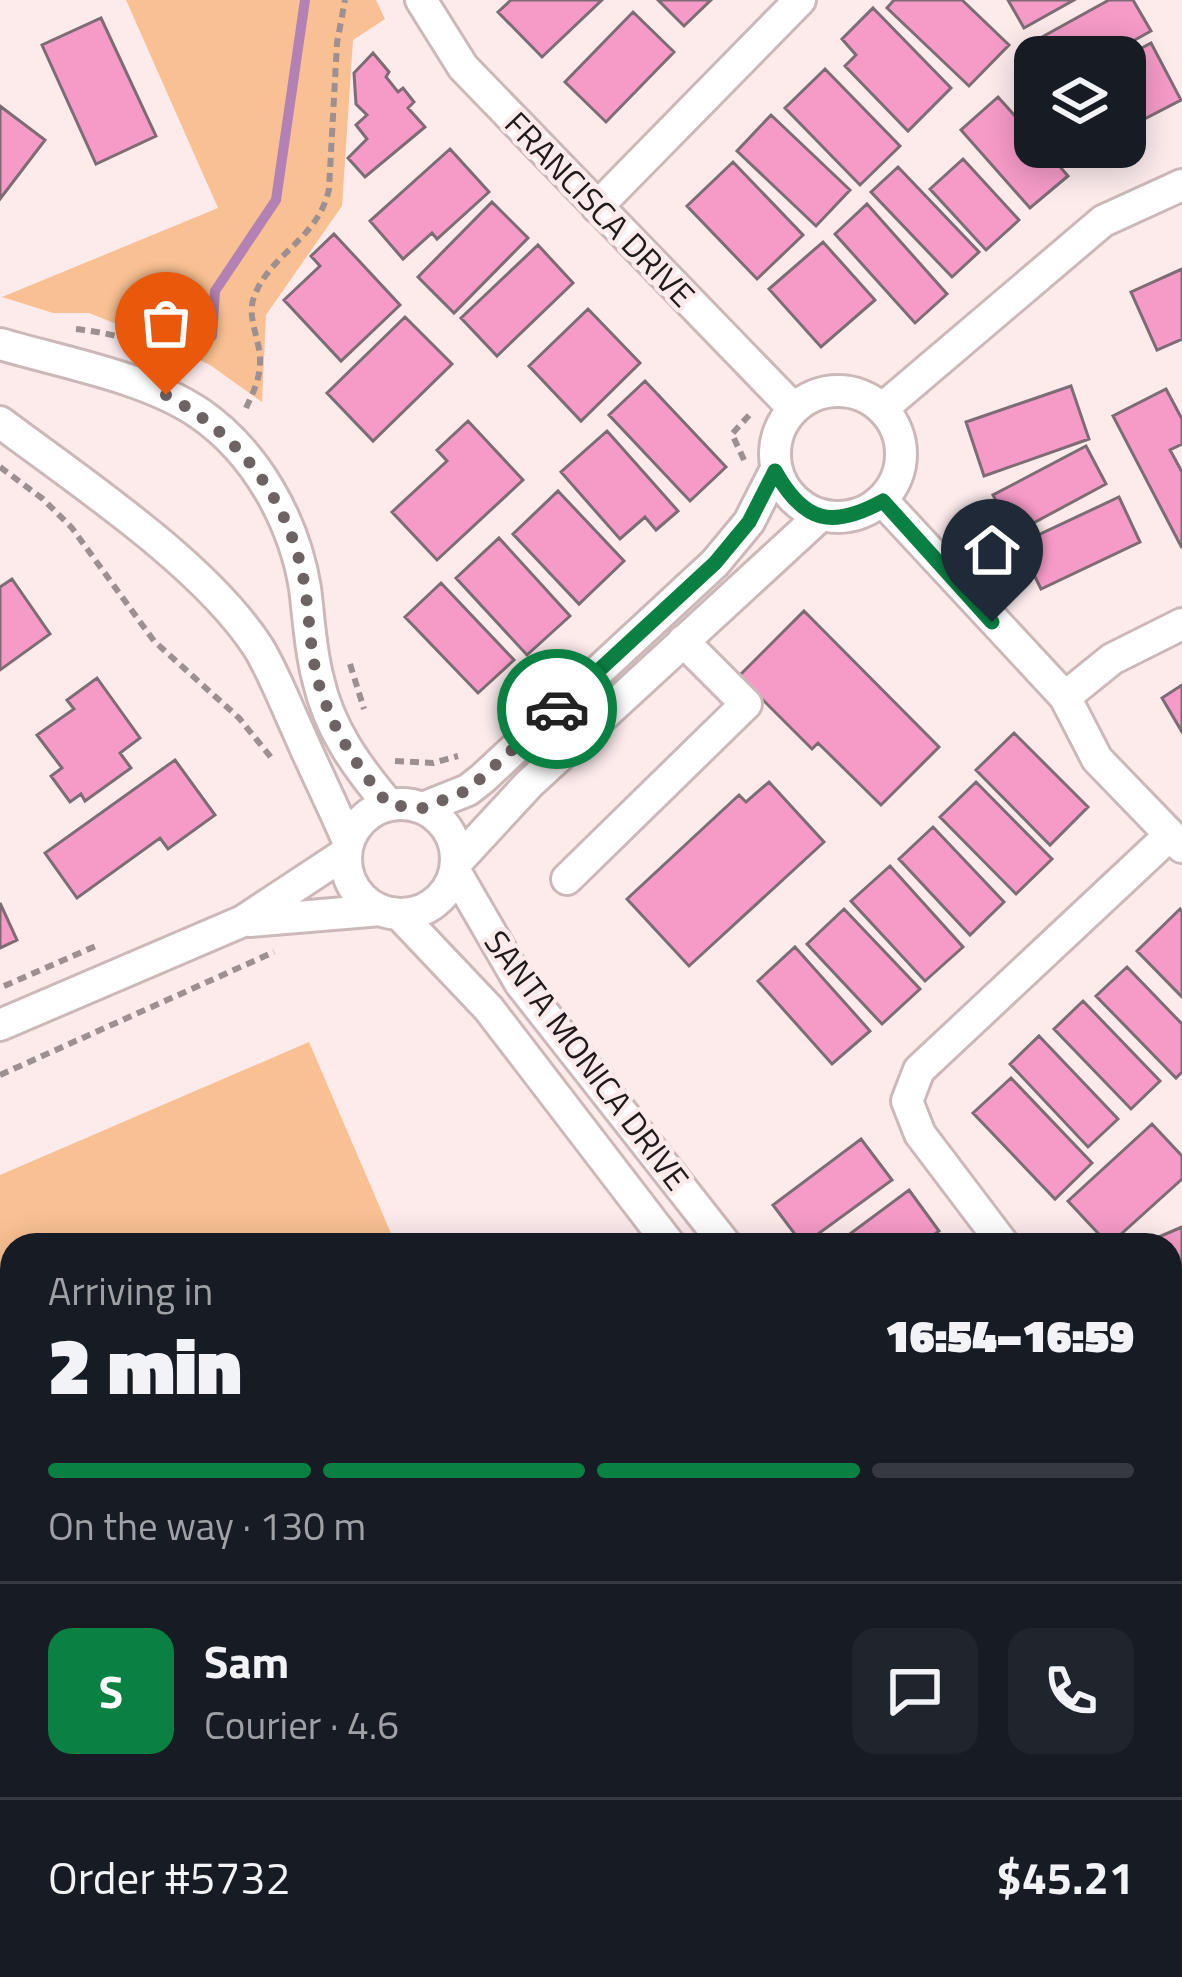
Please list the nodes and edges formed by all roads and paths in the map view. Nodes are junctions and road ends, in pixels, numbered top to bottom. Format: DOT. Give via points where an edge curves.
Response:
graph roads {
  1 [pos="345,0"];
  2 [pos="421,0"];
  3 [pos="800,0"];
  4 [pos="1182,185"];
  5 [pos="597,207"];
  6 [pos="66,328"];
  7 [pos="0,344"];
  8 [pos="193,372"];
  9 [pos="784,397"];
  10 [pos="246,408"];
  11 [pos="883,408"];
  12 [pos="0,422"];
  13 [pos="0,467"];
  14 [pos="775,471"];
  15 [pos="743,478"];
  16 [pos="883,501"];
  17 [pos="820,516"];
  18 [pos="1182,624"];
  19 [pos="683,641"];
  20 [pos="347,656"];
  21 [pos="1065,697"];
  22 [pos="365,710"];
  23 [pos="382,747"];
  24 [pos="503,759"];
  25 [pos="279,771"];
  26 [pos="389,805"];
  27 [pos="423,808"];
  28 [pos="1176,841"];
  29 [pos="347,847"];
  30 [pos="455,867"];
  31 [pos="566,878"];
  32 [pos="390,912"];
  33 [pos="243,922"];
  34 [pos="280,950"];
  35 [pos="0,1025"];
  36 [pos="0,1075"];
  37 [pos="661,1233"];
  38 [pos="717,1233"];
  39 [pos="995,1233"];
  1 -- 10 [label="path" via="325,210 252,300 260,364"];
  2 -- 5 [label="street, FRANCISCA DRIVE" via="463,68"];
  3 -- 5 [label="street"];
  4 -- 11 [label="street" via="1103,221"];
  5 -- 9 [label="street, FRANCISCA DRIVE"];
  6 -- 8 [label="path" via="121,334"];
  7 -- 26 [label="street" via="166,395 198,412 254,466 292,538 332,721"];
  9 -- 11 [label="street" via="854,392"];
  9 -- 14 [label="street"];
  9 -- 15 [label="path" via="732,434"];
  11 -- 16 [label="street" via="902,455"];
  12 -- 29 [label="street" via="211,591 239,624 277,686"];
  13 -- 25 [label="path" via="72,528 154,641 239,718"];
  14 -- 17 [label="street" via="791,500"];
  14 -- 24 [label="street" via="749,522 715,563"];
  16 -- 17 [label="street" via="853,517"];
  16 -- 21 [label="street"];
  17 -- 19 [label="street"];
  18 -- 21 [label="street" via="1112,659"];
  19 -- 30 [label="street" via="529,784"];
  19 -- 31 [label="street" via="746,704"];
  20 -- 22 [label="path"];
  21 -- 28 [label="street" via="1097,758"];
  23 -- 24 [label="path" via="409,765 460,755 487,739"];
  24 -- 27 [label="street" via="468,790"];
  26 -- 27 [label="street"];
  26 -- 29 [label="street" via="360,822"];
  27 -- 30 [label="street" via="448,830"];
  28 -- 39 [label="street" via="920,1070 907,1101 920,1134"];
  29 -- 32 [label="street" via="354,886"];
  29 -- 33 [label="street"];
  30 -- 32 [label="street" via="435,902"];
  30 -- 38 [label="street, SANTA MONICA DRIVE" via="520,982"];
  32 -- 33 [label="street"];
  32 -- 37 [label="street, SANTA MONICA DRIVE" via="489,1010"];
  33 -- 35 [label="street"];
  34 -- 36 [label="path"];
}
